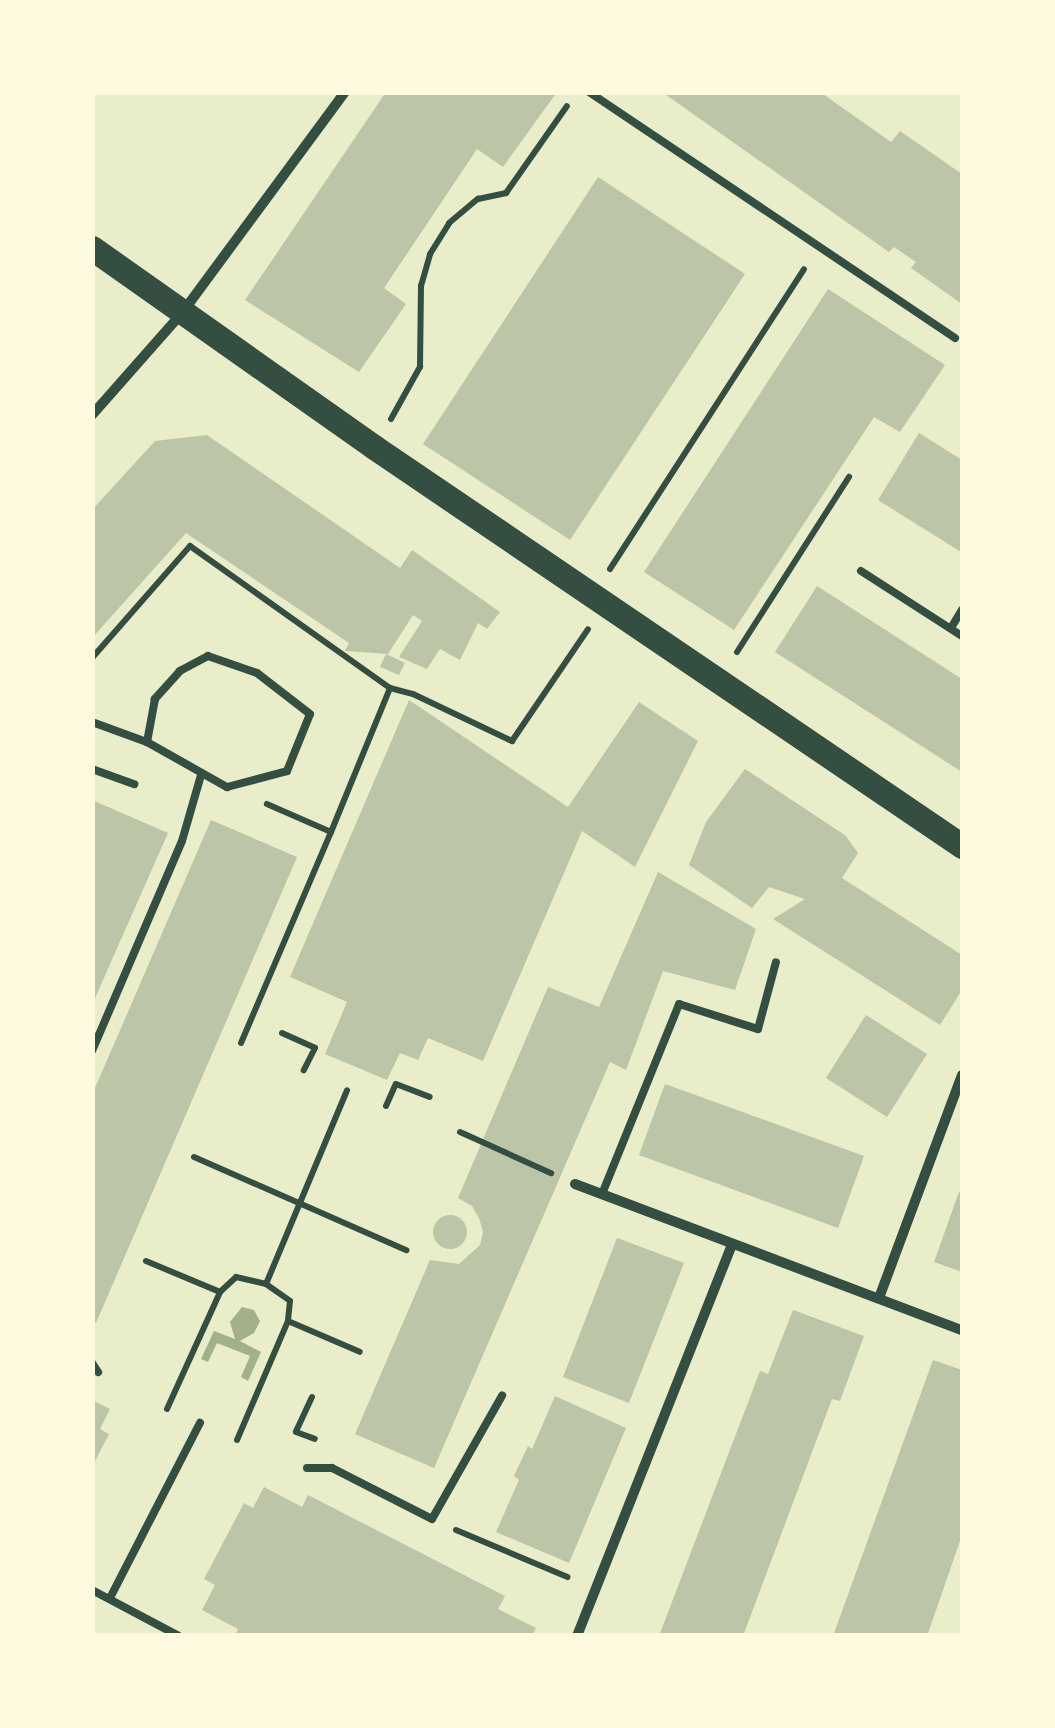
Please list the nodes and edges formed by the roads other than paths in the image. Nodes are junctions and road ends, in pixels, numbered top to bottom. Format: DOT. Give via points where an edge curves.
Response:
graph roads {
  1 [pos="345,92"];
  2 [pos="588,92"];
  3 [pos="92,248"];
  4 [pos="182,313"];
  5 [pos="954,338"];
  6 [pos="92,415"];
  7 [pos="861,571"];
  8 [pos="962,610"];
  9 [pos="951,628"];
  10 [pos="962,636"];
  11 [pos="92,722"];
  12 [pos="147,742"];
  13 [pos="92,769"];
  14 [pos="201,775"];
  15 [pos="134,784"];
  16 [pos="962,846"];
  17 [pos="776,962"];
  18 [pos="92,1051"];
  19 [pos="961,1081"];
  20 [pos="576,1184"];
  21 [pos="602,1194"];
  22 [pos="732,1245"];
  23 [pos="879,1298"];
  24 [pos="962,1330"];
  25 [pos="502,1396"];
  26 [pos="200,1424"];
  27 [pos="307,1468"];
  28 [pos="92,1590"];
  29 [pos="110,1598"];
  30 [pos="179,1636"];
  31 [pos="577,1636"];
  1 -- 4 [label="street"];
  2 -- 5 [label="lane"];
  3 -- 4 [label="main road"];
  4 -- 6 [label="street"];
  4 -- 16 [label="main road"];
  7 -- 9 [label="lane"];
  8 -- 9 [label="lane"];
  9 -- 10 [label="lane"];
  11 -- 12 [label="lane"];
  12 -- 14 [label="lane"];
  12 -- 14 [label="lane" via="155,698 180,671 208,656 257,673 310,714 287,770 227,787"];
  13 -- 15 [label="lane"];
  14 -- 18 [label="lane" via="182,841"];
  17 -- 21 [label="lane" via="758,1029 679,1004"];
  19 -- 23 [label="street"];
  20 -- 21 [label="street"];
  21 -- 22 [label="street"];
  22 -- 23 [label="street"];
  22 -- 31 [label="street"];
  23 -- 24 [label="street"];
  25 -- 27 [label="lane" via="432,1520 332,1468"];
  26 -- 29 [label="lane"];
  28 -- 29 [label="lane"];
  29 -- 30 [label="lane"];
}
